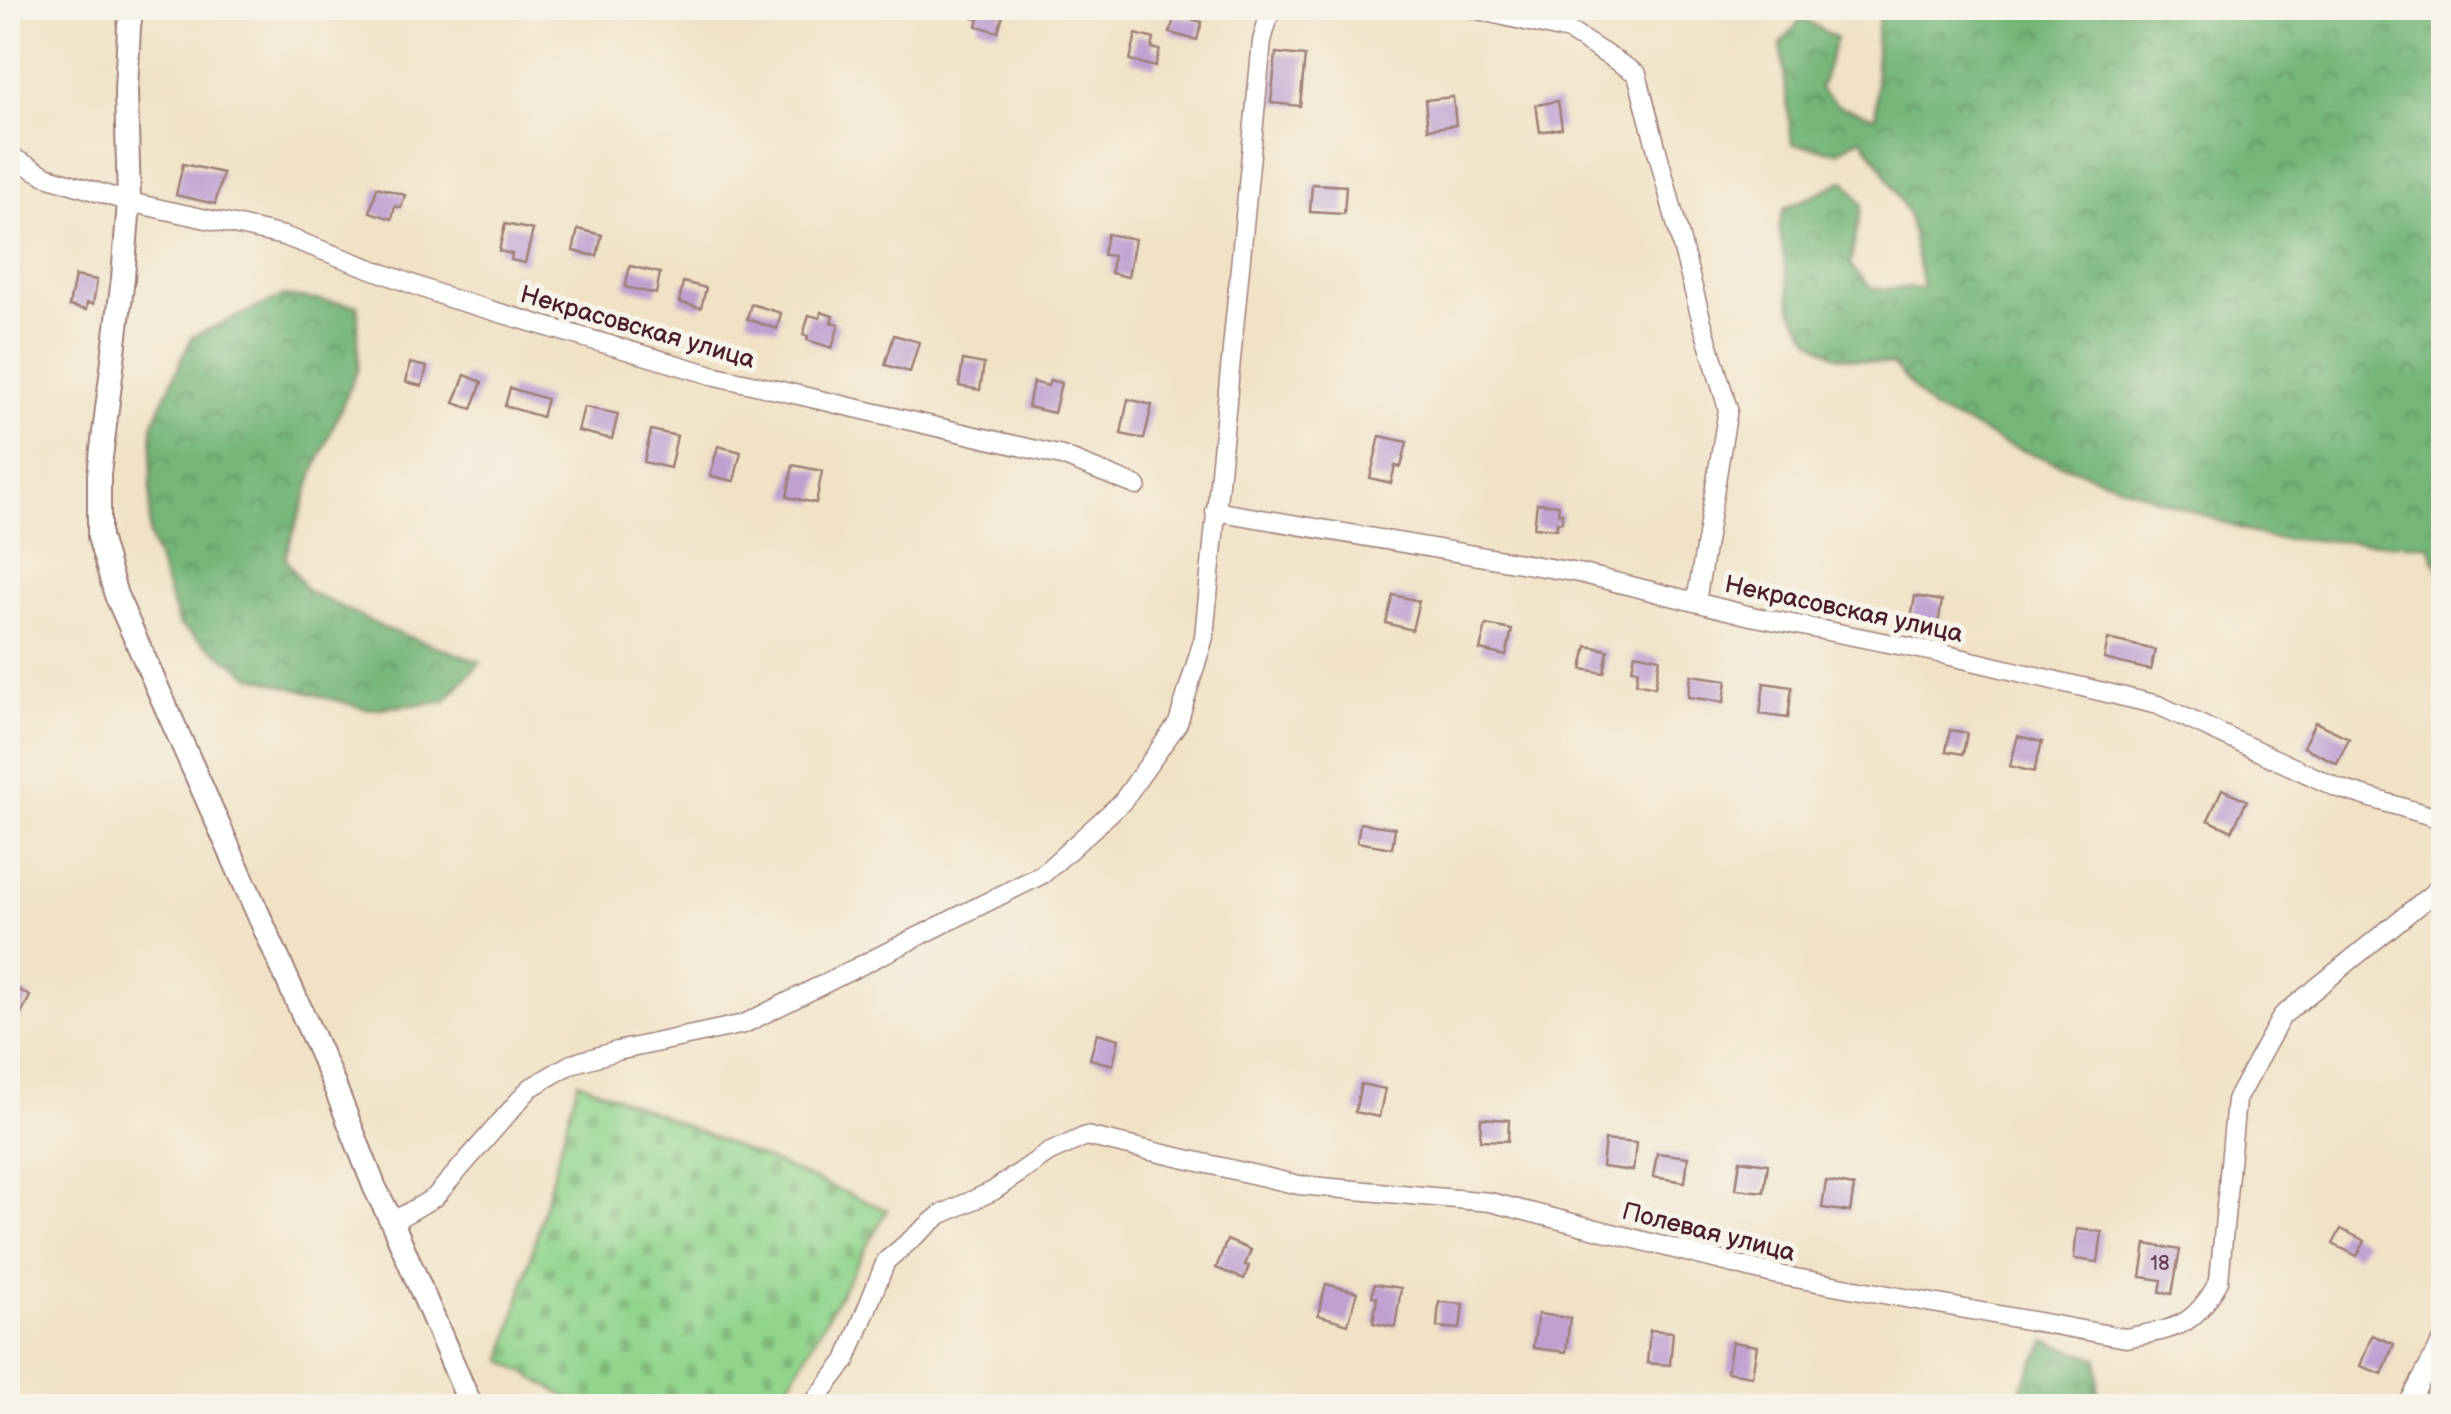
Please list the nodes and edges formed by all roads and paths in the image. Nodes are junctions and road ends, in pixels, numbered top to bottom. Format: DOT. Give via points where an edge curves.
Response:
graph roads {
  1 [pos="132,8"];
  2 [pos="1271,8"];
  3 [pos="1469,8"];
  4 [pos="8,155"];
  5 [pos="129,202"];
  6 [pos="1137,486"];
  7 [pos="1215,510"];
  8 [pos="1696,602"];
  9 [pos="2444,820"];
  10 [pos="2444,884"];
  11 [pos="392,1222"];
  12 [pos="2444,1338"];
  13 [pos="471,1406"];
  14 [pos="810,1406"];
  15 [pos="2406,1406"];
  1 -- 5 [label="street"];
  2 -- 7 [label="street" via="1262,40"];
  3 -- 8 [label="street" via="1570,31 1637,74 1728,410"];
  4 -- 5 [label="street, Некрасовская улица" via="46,176"];
  5 -- 6 [label="street, Некрасовская улица" via="284,236 450,298 712,375 1062,456"];
  5 -- 11 [label="street" via="99,474 99,537 116,595"];
  7 -- 8 [label="street, Некрасовская улица" via="1578,573"];
  7 -- 11 [label="street" via="1204,637 1178,722 1122,802 1043,874 744,1024 572,1064 530,1088 436,1197"];
  8 -- 9 [label="street, Некрасовская улица" via="2158,705 2338,788"];
  10 -- 14 [label="street, Полевая улица" via="2282,1016 2236,1100 2219,1281 2206,1306 2178,1327 2126,1338 1774,1274 1490,1202 1299,1185 1086,1136 940,1215 886,1261 846,1361"];
  11 -- 13 [label="street"];
  12 -- 15 [label="street"];
}
